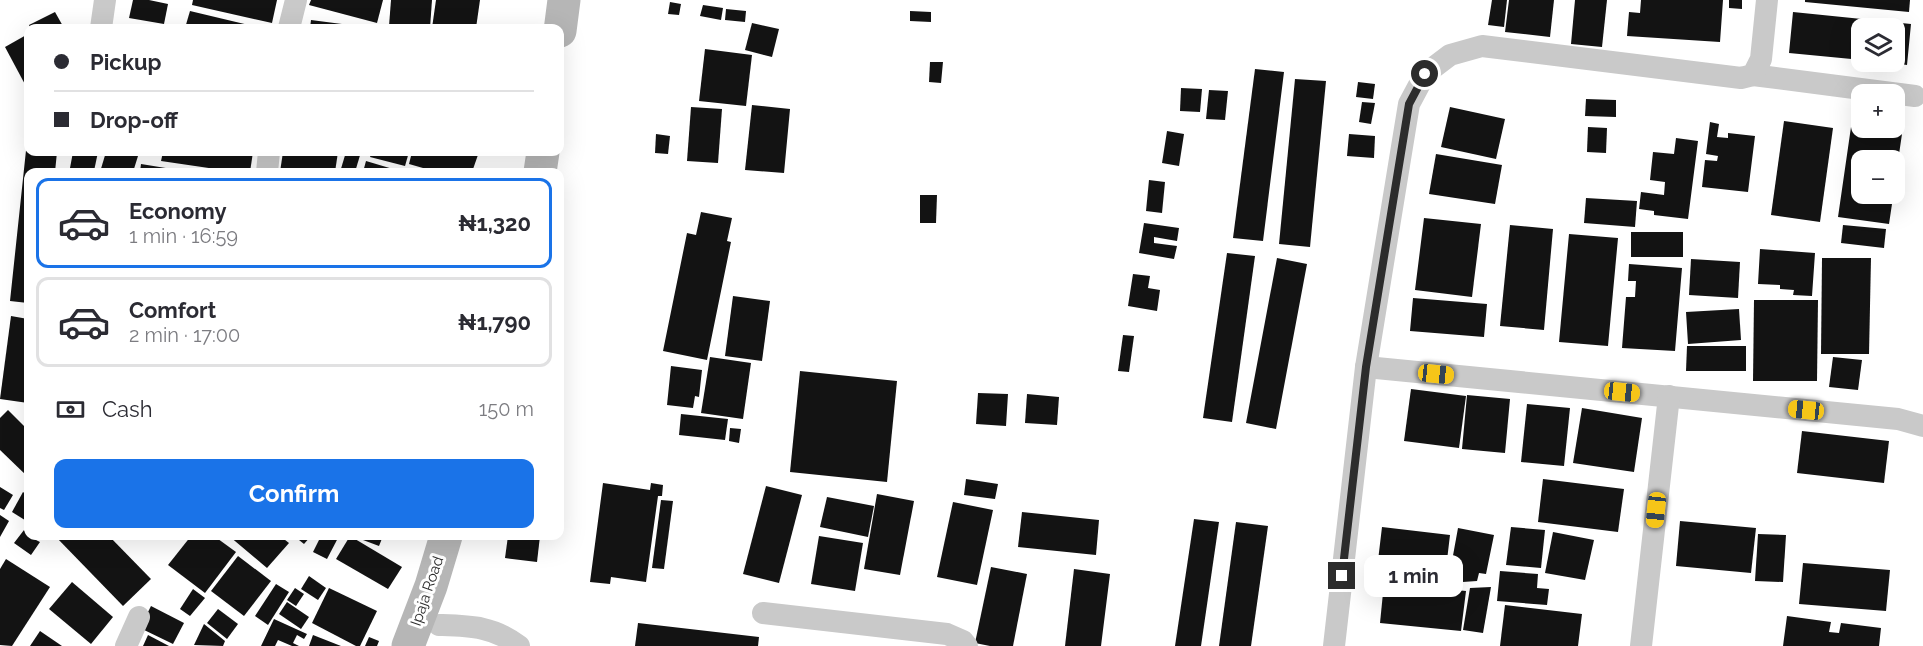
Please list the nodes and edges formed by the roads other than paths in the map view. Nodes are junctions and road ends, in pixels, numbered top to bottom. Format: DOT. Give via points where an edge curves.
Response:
graph roads {
  1 [pos="105,0"];
  2 [pos="296,0"];
  3 [pos="542,0"];
  4 [pos="564,0"];
  5 [pos="1767,0"];
  6 [pos="102,24"];
  7 [pos="290,24"];
  8 [pos="539,24"];
  9 [pos="561,24"];
  10 [pos="1753,75"];
  11 [pos="1915,96"];
  12 [pos="1366,367"];
  13 [pos="1669,396"];
  14 [pos="1923,426"];
  15 [pos="445,540"];
  16 [pos="467,540"];
  17 [pos="763,613"];
  18 [pos="139,616"];
  19 [pos="435,636"];
  20 [pos="126,646"];
  21 [pos="408,646"];
  22 [pos="519,646"];
  23 [pos="967,646"];
  24 [pos="1334,646"];
  25 [pos="1641,646"];
  1 -- 6 [label="street"];
  2 -- 7 [label="street"];
  3 -- 8 [label="main road"];
  4 -- 9 [label="main road"];
  5 -- 10 [label="street" via="1761,59"];
  10 -- 11 [label="street"];
  10 -- 12 [label="street" via="1741,78 1482,46 1450,55 1425,74 1409,104"];
  12 -- 13 [label="street"];
  12 -- 24 [label="street"];
  13 -- 14 [label="street" via="1898,419"];
  13 -- 25 [label="street"];
  15 -- 21 [label="main road, Ipaja Road"];
  16 -- 19 [label="main road, Ipaja Road"];
  17 -- 23 [label="street" via="946,634"];
  18 -- 20 [label="street"];
  19 -- 22 [label="street" via="473,626 498,633"];
}
